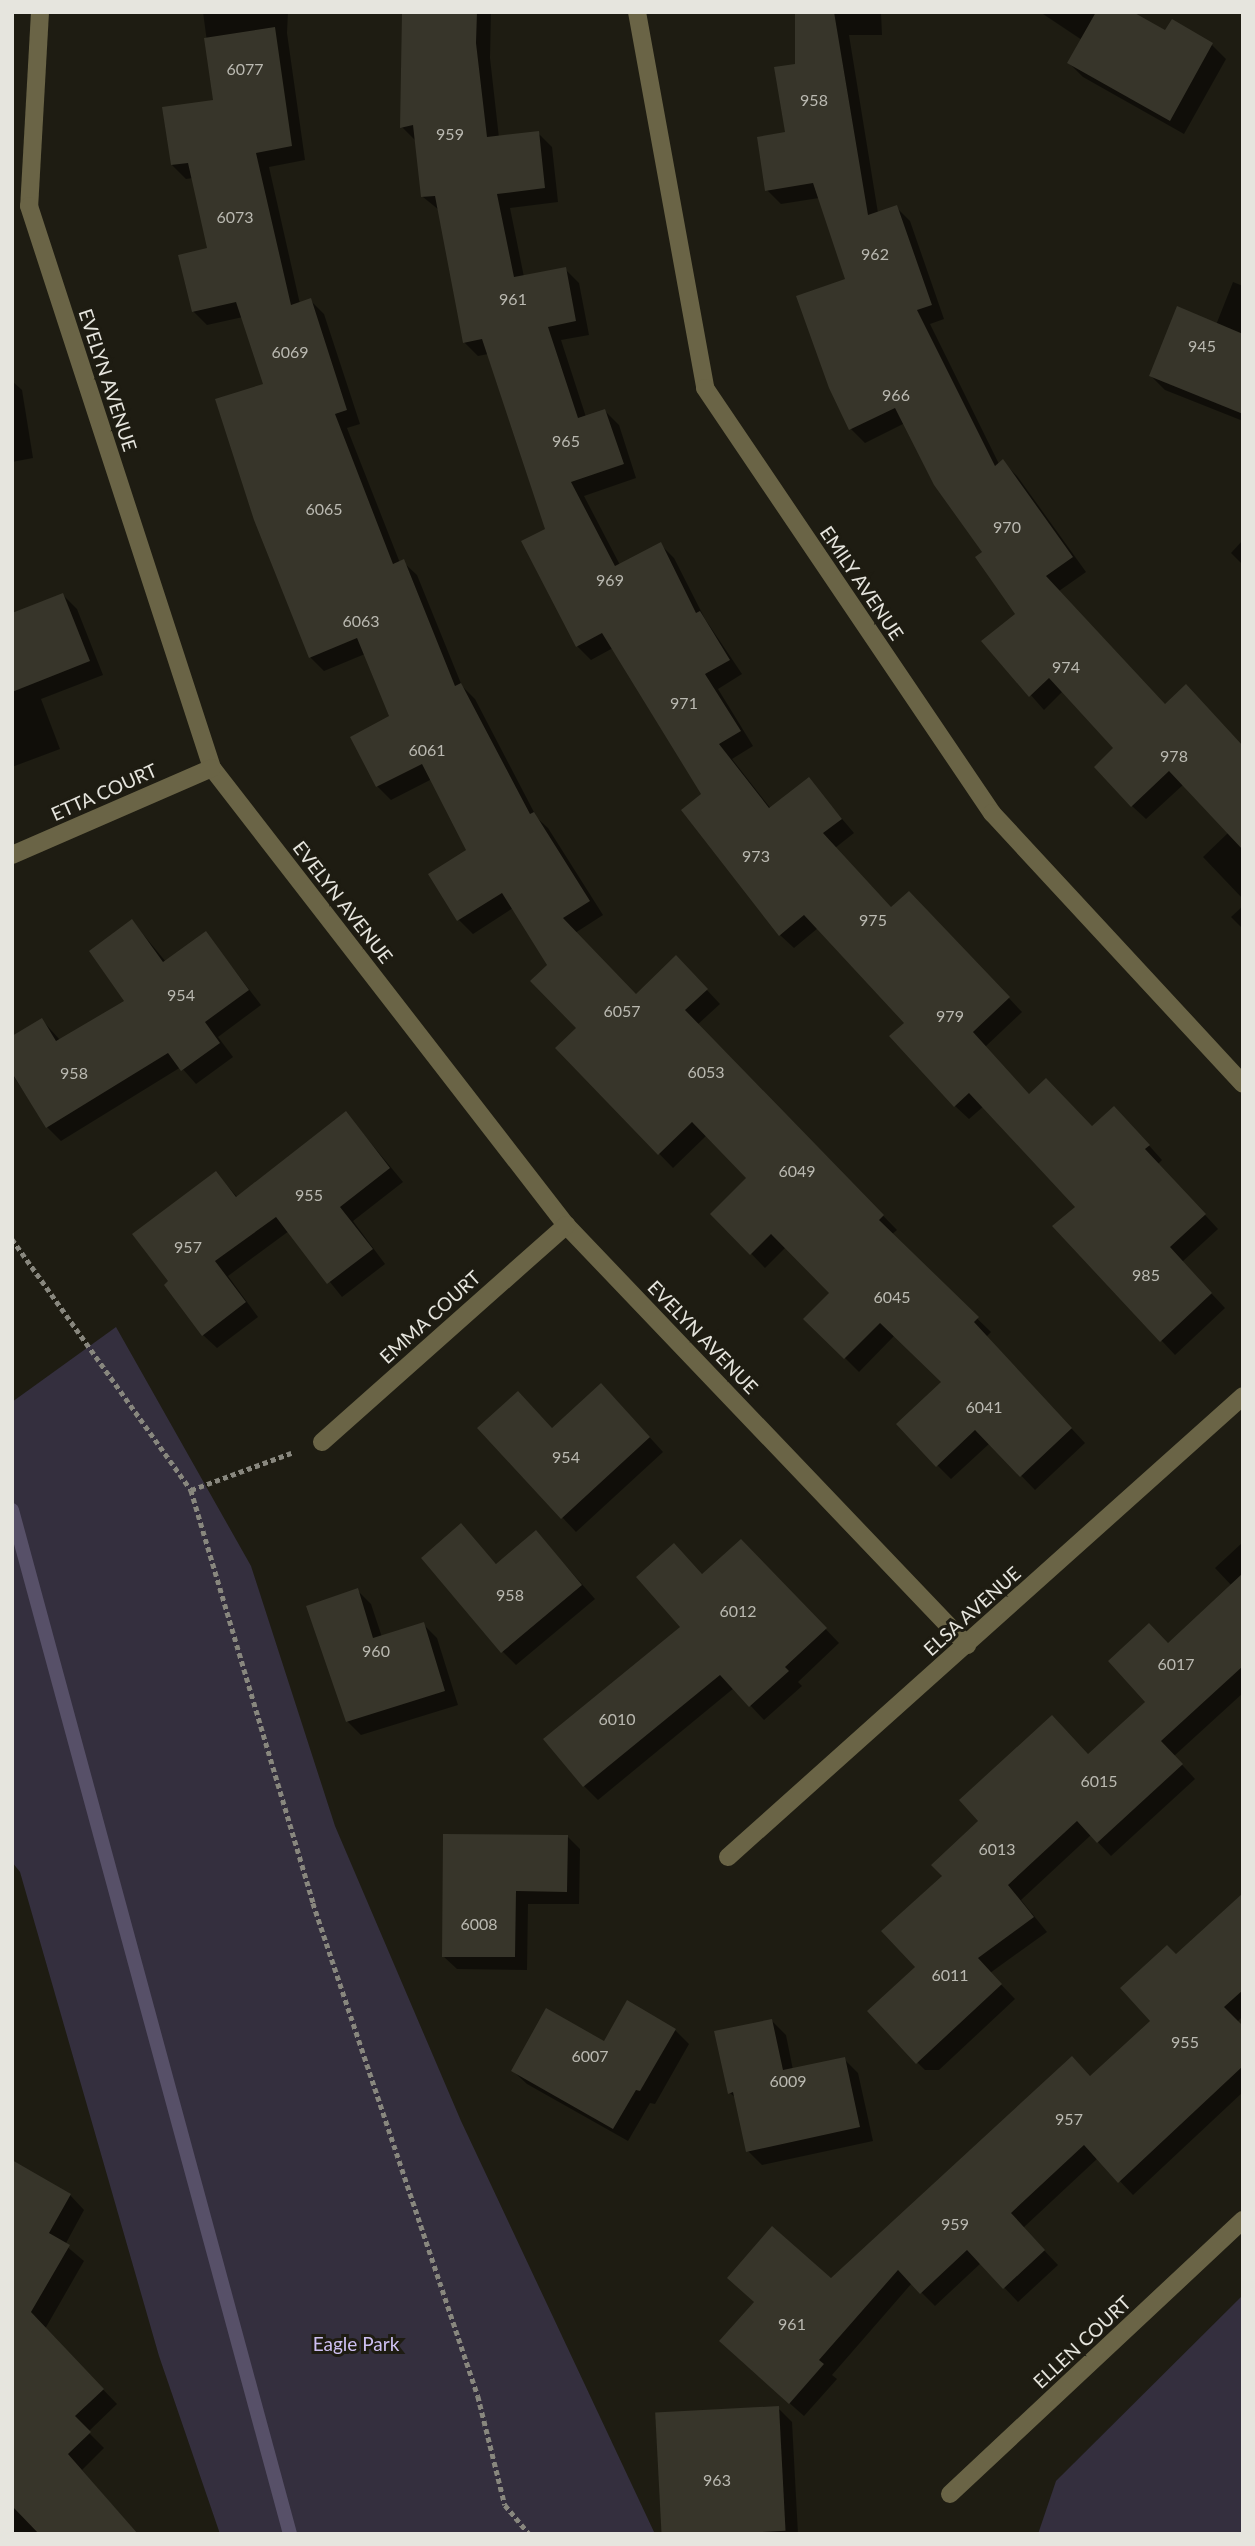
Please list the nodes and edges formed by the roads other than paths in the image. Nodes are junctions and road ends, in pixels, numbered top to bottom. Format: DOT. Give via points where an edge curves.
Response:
graph roads {
  1 [pos="40,12"];
  2 [pos="637,12"];
  3 [pos="20,207"];
  4 [pos="212,768"];
  5 [pos="12,855"];
  6 [pos="1243,1084"];
  7 [pos="566,1225"];
  8 [pos="1243,1396"];
  9 [pos="322,1442"];
  10 [pos="967,1644"];
  11 [pos="728,1857"];
  12 [pos="1243,2220"];
  13 [pos="950,2494"];
  1 -- 3 [label="street, EVELYN AVENUE"];
  2 -- 6 [label="street, EMILY AVENUE" via="705,388 992,813"];
  3 -- 4 [label="street, EVELYN AVENUE"];
  4 -- 5 [label="street, ETTA COURT"];
  4 -- 7 [label="street, EVELYN AVENUE"];
  7 -- 9 [label="street, EMMA COURT"];
  7 -- 10 [label="street, EVELYN AVENUE"];
  8 -- 10 [label="street, ELSA AVENUE"];
  10 -- 11 [label="street, ELSA AVENUE"];
  12 -- 13 [label="street, ELLEN COURT"];
}
